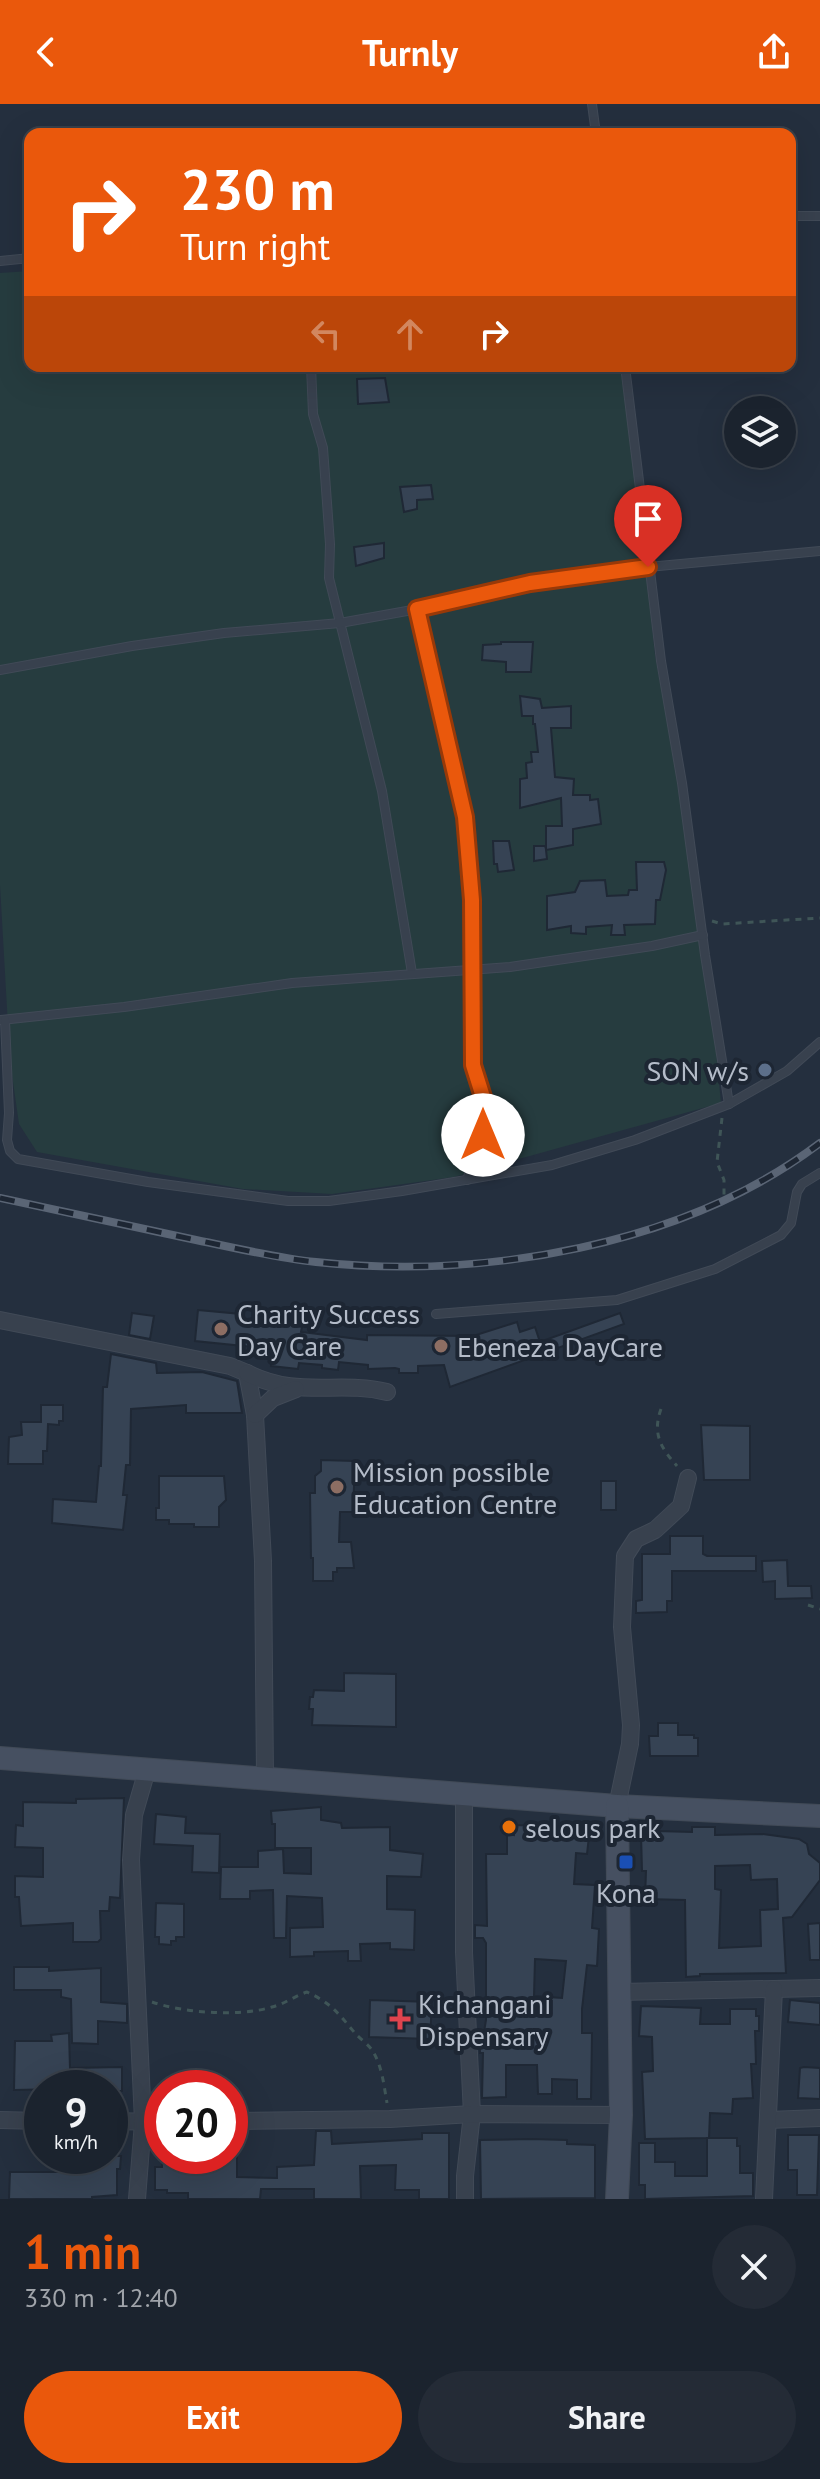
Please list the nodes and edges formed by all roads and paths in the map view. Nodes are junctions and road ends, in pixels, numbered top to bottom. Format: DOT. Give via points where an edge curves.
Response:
graph roads {
  1 [pos="592,104"];
  2 [pos="595,128"];
  3 [pos="796,216"];
  4 [pos="820,216"];
  5 [pos="24,259"];
  6 [pos="0,261"];
  7 [pos="311,372"];
  8 [pos="626,372"];
  9 [pos="820,551"];
  10 [pos="648,567"];
  11 [pos="417,609"];
  12 [pos="340,623"];
  13 [pos="0,670"];
  14 [pos="699,917"];
  15 [pos="820,918"];
  16 [pos="703,935"];
  17 [pos="472,969"];
  18 [pos="412,973"];
  19 [pos="3,1020"];
  20 [pos="820,1042"];
  21 [pos="729,1104"];
  22 [pos="820,1173"];
  23 [pos="467,1180"];
  24 [pos="724,1202"];
  25 [pos="436,1314"];
  26 [pos="0,1320"];
  27 [pos="247,1373"];
  28 [pos="297,1388"];
  29 [pos="387,1392"];
  30 [pos="661,1409"];
  31 [pos="255,1415"];
  32 [pos="688,1478"];
  33 [pos="808,1605"];
  34 [pos="820,1609"];
  35 [pos="0,1758"];
  36 [pos="147,1770"];
  37 [pos="265,1778"];
  38 [pos="464,1794"];
  39 [pos="617,1806"];
  40 [pos="820,1816"];
  41 [pos="820,1988"];
  42 [pos="774,1989"];
  43 [pos="619,1992"];
  44 [pos="139,1997"];
  45 [pos="472,2114"];
  46 [pos="621,2115"];
  47 [pos="820,2118"];
  48 [pos="390,2119"];
  49 [pos="0,2120"];
  50 [pos="768,2120"];
  51 [pos="24,2121"];
  52 [pos="248,2121"];
  53 [pos="128,2122"];
  54 [pos="143,2122"];
  55 [pos="137,2199"];
  56 [pos="465,2199"];
  57 [pos="617,2199"];
  58 [pos="764,2199"];
  1 -- 2 [label="lane"];
  3 -- 4 [label="lane"];
  5 -- 6 [label="lane"];
  7 -- 12 [label="lane" via="313,414 323,448 329,578"];
  8 -- 10 [label="lane"];
  9 -- 10 [label="lane"];
  10 -- 11 [label="lane" via="530,583"];
  10 -- 14 [label="lane"];
  11 -- 12 [label="lane"];
  11 -- 17 [label="lane" via="465,817"];
  12 -- 13 [label="lane" via="224,633"];
  12 -- 18 [label="lane" via="382,791"];
  14 -- 15 [label="path" via="722,924"];
  14 -- 16 [label="lane"];
  16 -- 17 [label="lane" via="539,964"];
  16 -- 21 [label="lane"];
  17 -- 18 [label="lane"];
  17 -- 23 [label="lane" via="473,1065 487,1122"];
  18 -- 19 [label="lane"];
  19 -- 23 [label="lane" via="7,1140 13,1155 24,1161 288,1201 329,1201"];
  20 -- 21 [label="lane" via="787,1071"];
  21 -- 23 [label="lane" via="597,1152"];
  21 -- 24 [label="path" via="720,1122 717,1162"];
  22 -- 25 [label="lane" via="802,1184 791,1223 781,1235 701,1274 617,1300"];
  26 -- 27 [label="street"];
  27 -- 28 [label="street"];
  27 -- 31 [label="street"];
  28 -- 29 [label="street"];
  28 -- 31 [label="street" via="273,1398"];
  30 -- 32 [label="path" via="660,1446"];
  31 -- 37 [label="street"];
  32 -- 39 [label="street" via="681,1506 636,1539 625,1556 622,1627 631,1725"];
  33 -- 34 [label="path"];
  35 -- 36 [label="street"];
  36 -- 37 [label="street"];
  36 -- 44 [label="street" via="134,1815 131,1860"];
  37 -- 38 [label="street"];
  38 -- 39 [label="street"];
  38 -- 45 [label="street"];
  39 -- 40 [label="street"];
  39 -- 43 [label="street"];
  41 -- 42 [label="street"];
  42 -- 43 [label="street"];
  42 -- 50 [label="street"];
  43 -- 46 [label="street"];
  44 -- 48 [label="path" via="169,2008 218,2013 271,2008 307,1992 323,1999 372,2050"];
  44 -- 54 [label="street"];
  45 -- 46 [label="street"];
  45 -- 48 [label="street"];
  45 -- 56 [label="street"];
  46 -- 57 [label="street"];
  47 -- 50 [label="street"];
  48 -- 52 [label="street"];
  49 -- 51 [label="street"];
  50 -- 58 [label="street"];
  53 -- 54 [label="street"];
  54 -- 55 [label="street"];
}
